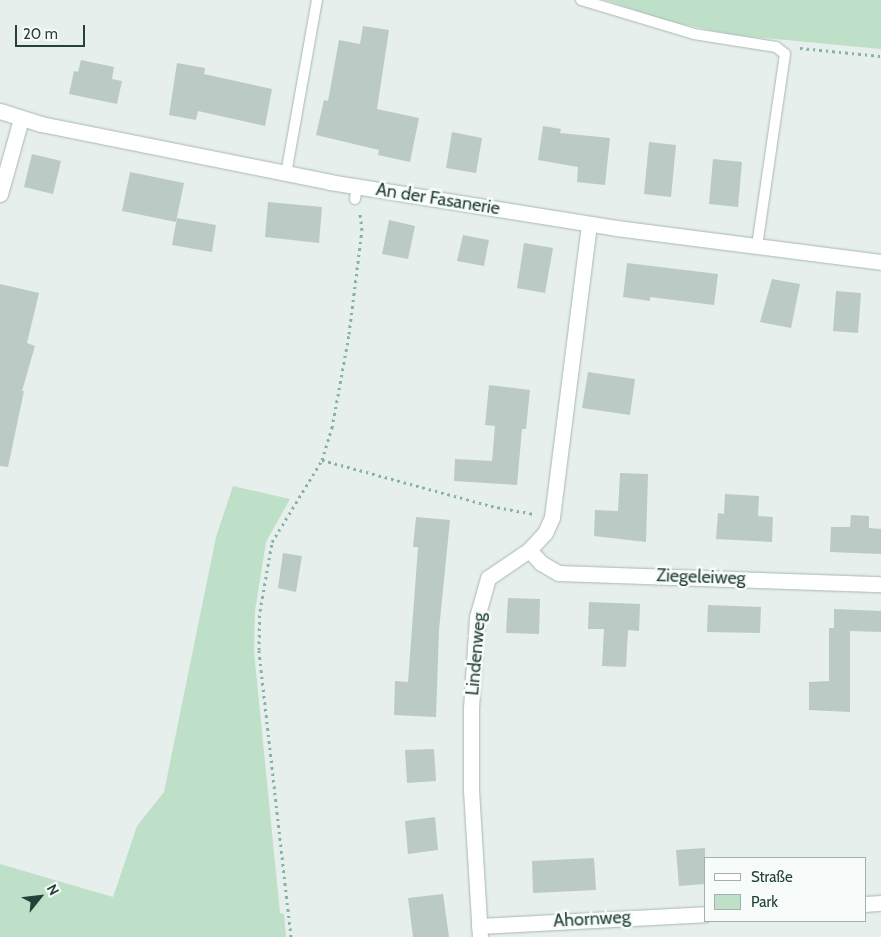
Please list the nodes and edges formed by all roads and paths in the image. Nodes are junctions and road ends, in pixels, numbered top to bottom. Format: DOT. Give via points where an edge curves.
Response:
graph roads {
  1 [pos="316,0"];
  2 [pos="581,0"];
  3 [pos="785,54"];
  4 [pos="881,56"];
  5 [pos="0,111"];
  6 [pos="21,119"];
  7 [pos="286,174"];
  8 [pos="356,193"];
  9 [pos="0,194"];
  10 [pos="590,224"];
  11 [pos="757,246"];
  12 [pos="881,262"];
  13 [pos="322,460"];
  14 [pos="552,517"];
  15 [pos="529,550"];
  16 [pos="881,584"];
  17 [pos="881,903"];
  18 [pos="866,904"];
  19 [pos="704,914"];
  20 [pos="479,932"];
  21 [pos="290,937"];
  1 -- 7 [label="lane"];
  2 -- 3 [label="lane" via="694,34 776,47"];
  3 -- 4 [label="path" via="806,47"];
  3 -- 11 [label="lane"];
  5 -- 6 [label="street, An der Fasanerie"];
  6 -- 7 [label="street, An der Fasanerie"];
  6 -- 9 [label="street"];
  7 -- 8 [label="street, An der Fasanerie"];
  8 -- 10 [label="street, An der Fasanerie"];
  8 -- 13 [label="path" via="362,230 349,334 332,428"];
  10 -- 11 [label="street, An der Fasanerie"];
  10 -- 14 [label="street, Lindenweg"];
  11 -- 12 [label="street, An der Fasanerie"];
  13 -- 14 [label="path" via="491,506"];
  13 -- 21 [label="path" via="272,542 260,611 260,650"];
  14 -- 15 [label="street, Lindenweg" via="545,533"];
  15 -- 16 [label="street, Ziegeleiweg" via="541,564 558,573"];
  15 -- 20 [label="street, Lindenweg" via="488,578 477,617 471,708 471,781"];
  17 -- 18 [label="street"];
  19 -- 20 [label="street, Ahornweg"];
}
